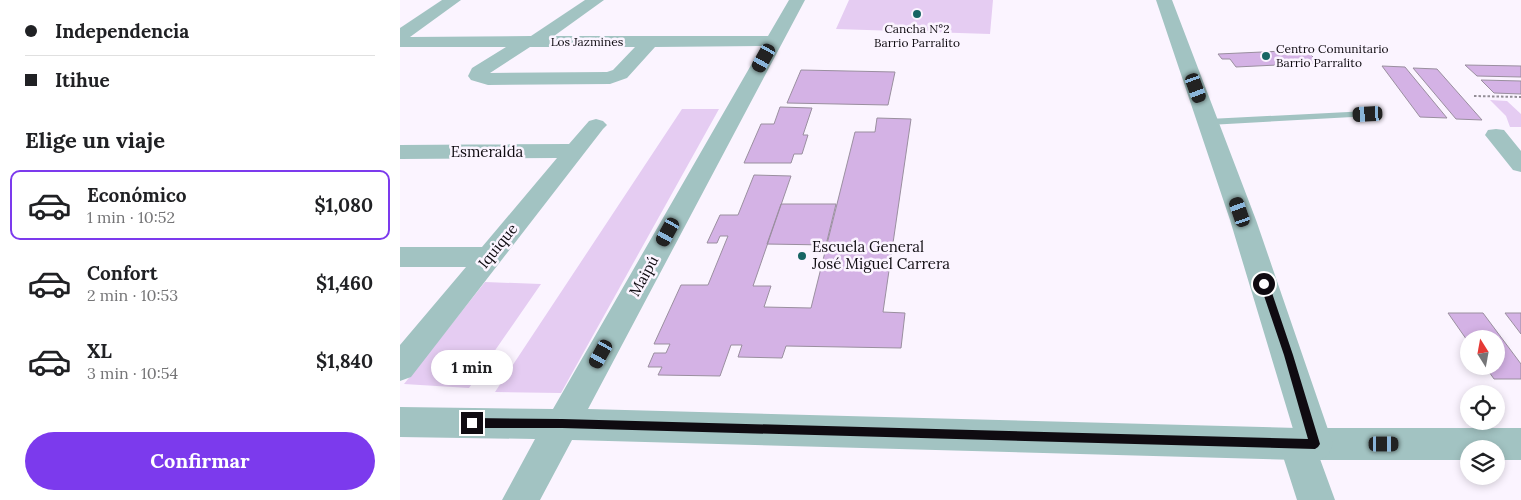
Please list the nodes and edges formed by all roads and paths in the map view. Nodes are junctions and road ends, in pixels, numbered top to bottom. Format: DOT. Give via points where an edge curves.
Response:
graph roads {
  1 [pos="454,0"];
  2 [pos="596,0"];
  3 [pos="797,0"];
  4 [pos="1164,0"];
  5 [pos="400,36"];
  6 [pos="774,41"];
  7 [pos="400,42"];
  8 [pos="530,42"];
  9 [pos="650,42"];
  10 [pos="1474,96"];
  11 [pos="1521,97"];
  12 [pos="1368,114"];
  13 [pos="1209,122"];
  14 [pos="596,125"];
  15 [pos="1496,135"];
  16 [pos="574,151"];
  17 [pos="400,152"];
  18 [pos="1521,165"];
  19 [pos="400,257"];
  20 [pos="489,257"];
  21 [pos="400,368"];
  22 [pos="400,422"];
  23 [pos="562,424"];
  24 [pos="1306,444"];
  25 [pos="1521,444"];
  26 [pos="520,500"];
  27 [pos="1316,500"];
  1 -- 5 [label="street"];
  2 -- 8 [label="street"];
  3 -- 6 [label="street, Maipú"];
  4 -- 13 [label="street"];
  6 -- 9 [label="street, Los Jazmines"];
  6 -- 23 [label="street, Maipú"];
  7 -- 8 [label="street, Los Jazmines"];
  8 -- 9 [label="street, Los Jazmines"];
  8 -- 9 [label="street" via="479,72 478,76 488,79 610,78 620,74"];
  10 -- 11 [label="path"];
  12 -- 13 [label="lane"];
  13 -- 24 [label="street" via="1288,355"];
  14 -- 16 [label="street, Iquique"];
  15 -- 18 [label="street"];
  16 -- 17 [label="street, Esmeralda"];
  16 -- 20 [label="street, Iquique"];
  19 -- 20 [label="street"];
  20 -- 21 [label="street, Iquique"];
  22 -- 23 [label="street"];
  23 -- 24 [label="street"];
  23 -- 26 [label="street, Maipú"];
  24 -- 25 [label="street"];
  24 -- 27 [label="street"];
}
